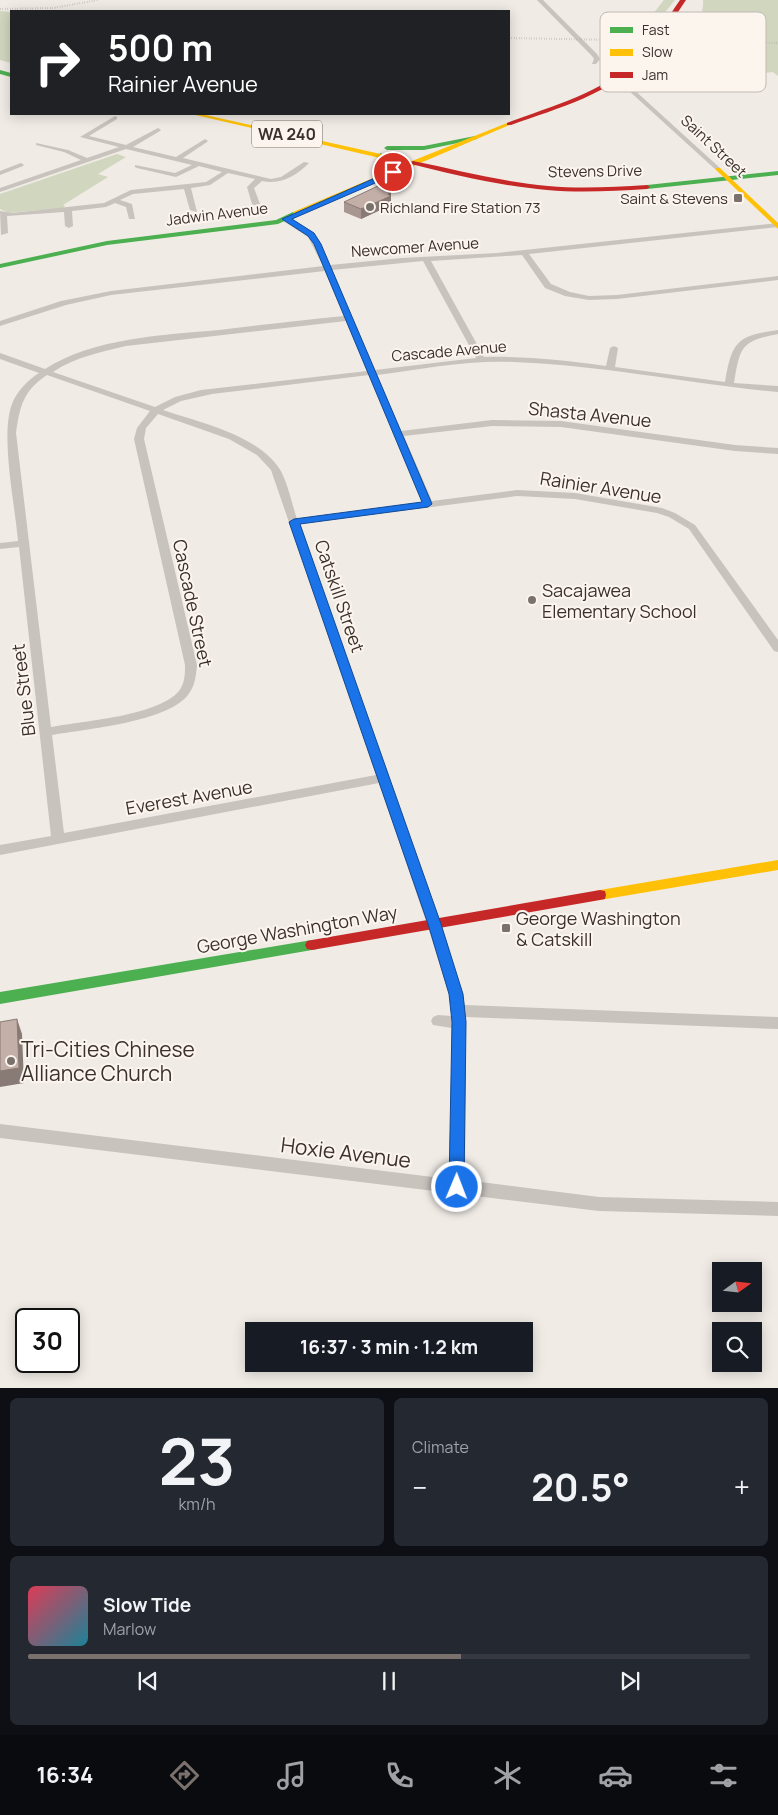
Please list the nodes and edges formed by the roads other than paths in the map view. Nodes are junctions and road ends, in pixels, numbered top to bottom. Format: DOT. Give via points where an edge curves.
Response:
graph roads {
  1 [pos="540,0"];
  2 [pos="683,0"];
  3 [pos="674,12"];
  4 [pos="594,64"];
  5 [pos="600,86"];
  6 [pos="634,92"];
  7 [pos="199,115"];
  8 [pos="233,115"];
  9 [pos="115,118"];
  10 [pos="158,130"];
  11 [pos="475,138"];
  12 [pos="205,141"];
  13 [pos="38,144"];
  14 [pos="454,146"];
  15 [pos="124,148"];
  16 [pos="381,151"];
  17 [pos="427,157"];
  18 [pos="86,160"];
  19 [pos="176,160"];
  20 [pos="306,163"];
  21 [pos="413,163"];
  22 [pos="778,163"];
  23 [pos="197,164"];
  24 [pos="22,166"];
  25 [pos="137,166"];
  26 [pos="718,169"];
  27 [pos="463,170"];
  28 [pos="227,171"];
  29 [pos="0,173"];
  30 [pos="778,173"];
  31 [pos="381,178"];
  32 [pos="727,178"];
  33 [pos="260,179"];
  34 [pos="187,187"];
  35 [pos="0,190"];
  36 [pos="115,201"];
  37 [pos="256,204"];
  38 [pos="69,209"];
  39 [pos="194,210"];
  40 [pos="3,213"];
  41 [pos="132,216"];
  42 [pos="286,219"];
  43 [pos="69,226"];
  44 [pos="777,226"];
  45 [pos="4,233"];
  46 [pos="524,252"];
  47 [pos="426,259"];
  48 [pos="0,266"];
  49 [pos="327,268"];
  50 [pos="778,278"];
  51 [pos="348,318"];
  52 [pos="0,324"];
  53 [pos="778,332"];
  54 [pos="614,348"];
  55 [pos="0,356"];
  56 [pos="481,360"];
  57 [pos="610,369"];
  58 [pos="46,372"];
  59 [pos="372,372"];
  60 [pos="729,385"];
  61 [pos="778,388"];
  62 [pos="157,411"];
  63 [pos="399,434"];
  64 [pos="776,451"];
  65 [pos="778,461"];
  66 [pos="428,504"];
  67 [pos="294,522"];
  68 [pos="23,542"];
  69 [pos="0,546"];
  70 [pos="778,648"];
  71 [pos="46,732"];
  72 [pos="384,778"];
  73 [pos="58,839"];
  74 [pos="0,850"];
  75 [pos="778,865"];
  76 [pos="434,924"];
  77 [pos="0,998"];
  78 [pos="459,1016"];
  79 [pos="438,1021"];
  80 [pos="778,1023"];
  81 [pos="0,1131"];
  82 [pos="457,1187"];
  83 [pos="778,1209"];
  1 -- 4 [label="street" via="595,55"];
  2 -- 3 [label="main road, WA 240"];
  5 -- 11 [label="main road, WA 240"];
  6 -- 26 [label="street, Saint Street"];
  7 -- 16 [label="main road, WA 240"];
  8 -- 16 [label="main road, WA 240"];
  9 -- 15 [label="street" via="83,137"];
  10 -- 15 [label="street"];
  11 -- 14 [label="main road, WA 240"];
  11 -- 16 [label="main road, WA 240" via="424,148"];
  12 -- 19 [label="street"];
  13 -- 18 [label="street"];
  14 -- 17 [label="main road, WA 240"];
  14 -- 27 [label="main road" via="452,153"];
  15 -- 18 [label="street"];
  15 -- 19 [label="street"];
  16 -- 17 [label="main road, Stevens Drive"];
  16 -- 21 [label="main road, WA 240"];
  16 -- 31 [label="main road" via="390,165"];
  17 -- 21 [label="main road, Jadwin Avenue / WA 240"];
  17 -- 27 [label="main road, Stevens Drive"];
  18 -- 35 [label="street"];
  19 -- 23 [label="street"];
  20 -- 33 [label="street" via="281,180"];
  21 -- 27 [label="main road, Stevens Drive"];
  21 -- 31 [label="main road, Jadwin Avenue"];
  22 -- 26 [label="main road, Stevens Drive"];
  23 -- 25 [label="street" via="176,176"];
  23 -- 28 [label="street"];
  24 -- 29 [label="street"];
  26 -- 27 [label="main road, Stevens Drive" via="573,181"];
  26 -- 32 [label="main road, Saint Street"];
  27 -- 31 [label="main road"];
  27 -- 32 [label="main road, Stevens Drive" via="516,184 579,189"];
  28 -- 33 [label="street"];
  28 -- 34 [label="street" via="208,184"];
  30 -- 32 [label="main road, Stevens Drive"];
  31 -- 42 [label="main road, Jadwin Avenue"];
  32 -- 44 [label="main road, Saint Street"];
  33 -- 37 [label="street" via="250,187"];
  34 -- 36 [label="street" via="133,192"];
  34 -- 39 [label="street"];
  36 -- 38 [label="street" via="106,206"];
  36 -- 41 [label="street" via="129,206"];
  38 -- 40 [label="street"];
  38 -- 43 [label="street"];
  40 -- 45 [label="street"];
  42 -- 48 [label="main road, Jadwin Avenue" via="249,227 93,245"];
  42 -- 49 [label="street" via="311,234"];
  44 -- 46 [label="street, Newcomer Avenue"];
  46 -- 47 [label="street, Newcomer Avenue"];
  46 -- 50 [label="street" via="548,286 590,298"];
  47 -- 49 [label="street, Newcomer Avenue"];
  47 -- 56 [label="street"];
  49 -- 51 [label="street"];
  49 -- 52 [label="street, Newcomer Avenue" via="111,293 64,303"];
  51 -- 58 [label="street, Blue Street" via="122,344 83,354"];
  51 -- 59 [label="street"];
  53 -- 60 [label="street" via="753,337 737,348"];
  54 -- 57 [label="street"];
  55 -- 58 [label="street, Catskill Street"];
  56 -- 57 [label="street, Cascade Avenue" via="532,359"];
  56 -- 59 [label="street, Cascade Avenue"];
  57 -- 60 [label="street, Cascade Avenue"];
  58 -- 62 [label="street, Catskill Street"];
  58 -- 68 [label="street, Blue Street" via="18,400 11,417 10,433"];
  59 -- 62 [label="street, Cascade Avenue" via="198,393"];
  59 -- 63 [label="street"];
  60 -- 61 [label="street, Cascade Avenue"];
  62 -- 67 [label="street, Catskill Street" via="232,437 260,453 275,468"];
  62 -- 71 [label="street, Cascade Street" via="145,421 139,439 191,665 189,685 174,701 150,714"];
  63 -- 64 [label="street, Shasta Avenue" via="492,423 561,424"];
  63 -- 66 [label="street"];
  64 -- 65 [label="street"];
  66 -- 67 [label="street, Rainier Avenue"];
  66 -- 70 [label="street, Rainier Avenue" via="510,493 556,493 646,506 672,515 692,527"];
  67 -- 72 [label="street, Catskill Street"];
  68 -- 69 [label="street"];
  68 -- 71 [label="street, Blue Street"];
  71 -- 73 [label="street, Blue Street"];
  72 -- 73 [label="street, Everest Avenue"];
  72 -- 76 [label="street, Catskill Street"];
  73 -- 74 [label="street, Everest Avenue"];
  75 -- 76 [label="main road, George Washington Way"];
  76 -- 77 [label="main road, George Washington Way"];
  76 -- 78 [label="street, Catskill Street" via="456,994"];
  78 -- 79 [label="street"];
  78 -- 80 [label="street"];
  78 -- 82 [label="street, Catskill Street"];
  81 -- 82 [label="street, Hoxie Avenue"];
  82 -- 83 [label="street, Hoxie Avenue" via="599,1204"];
}
